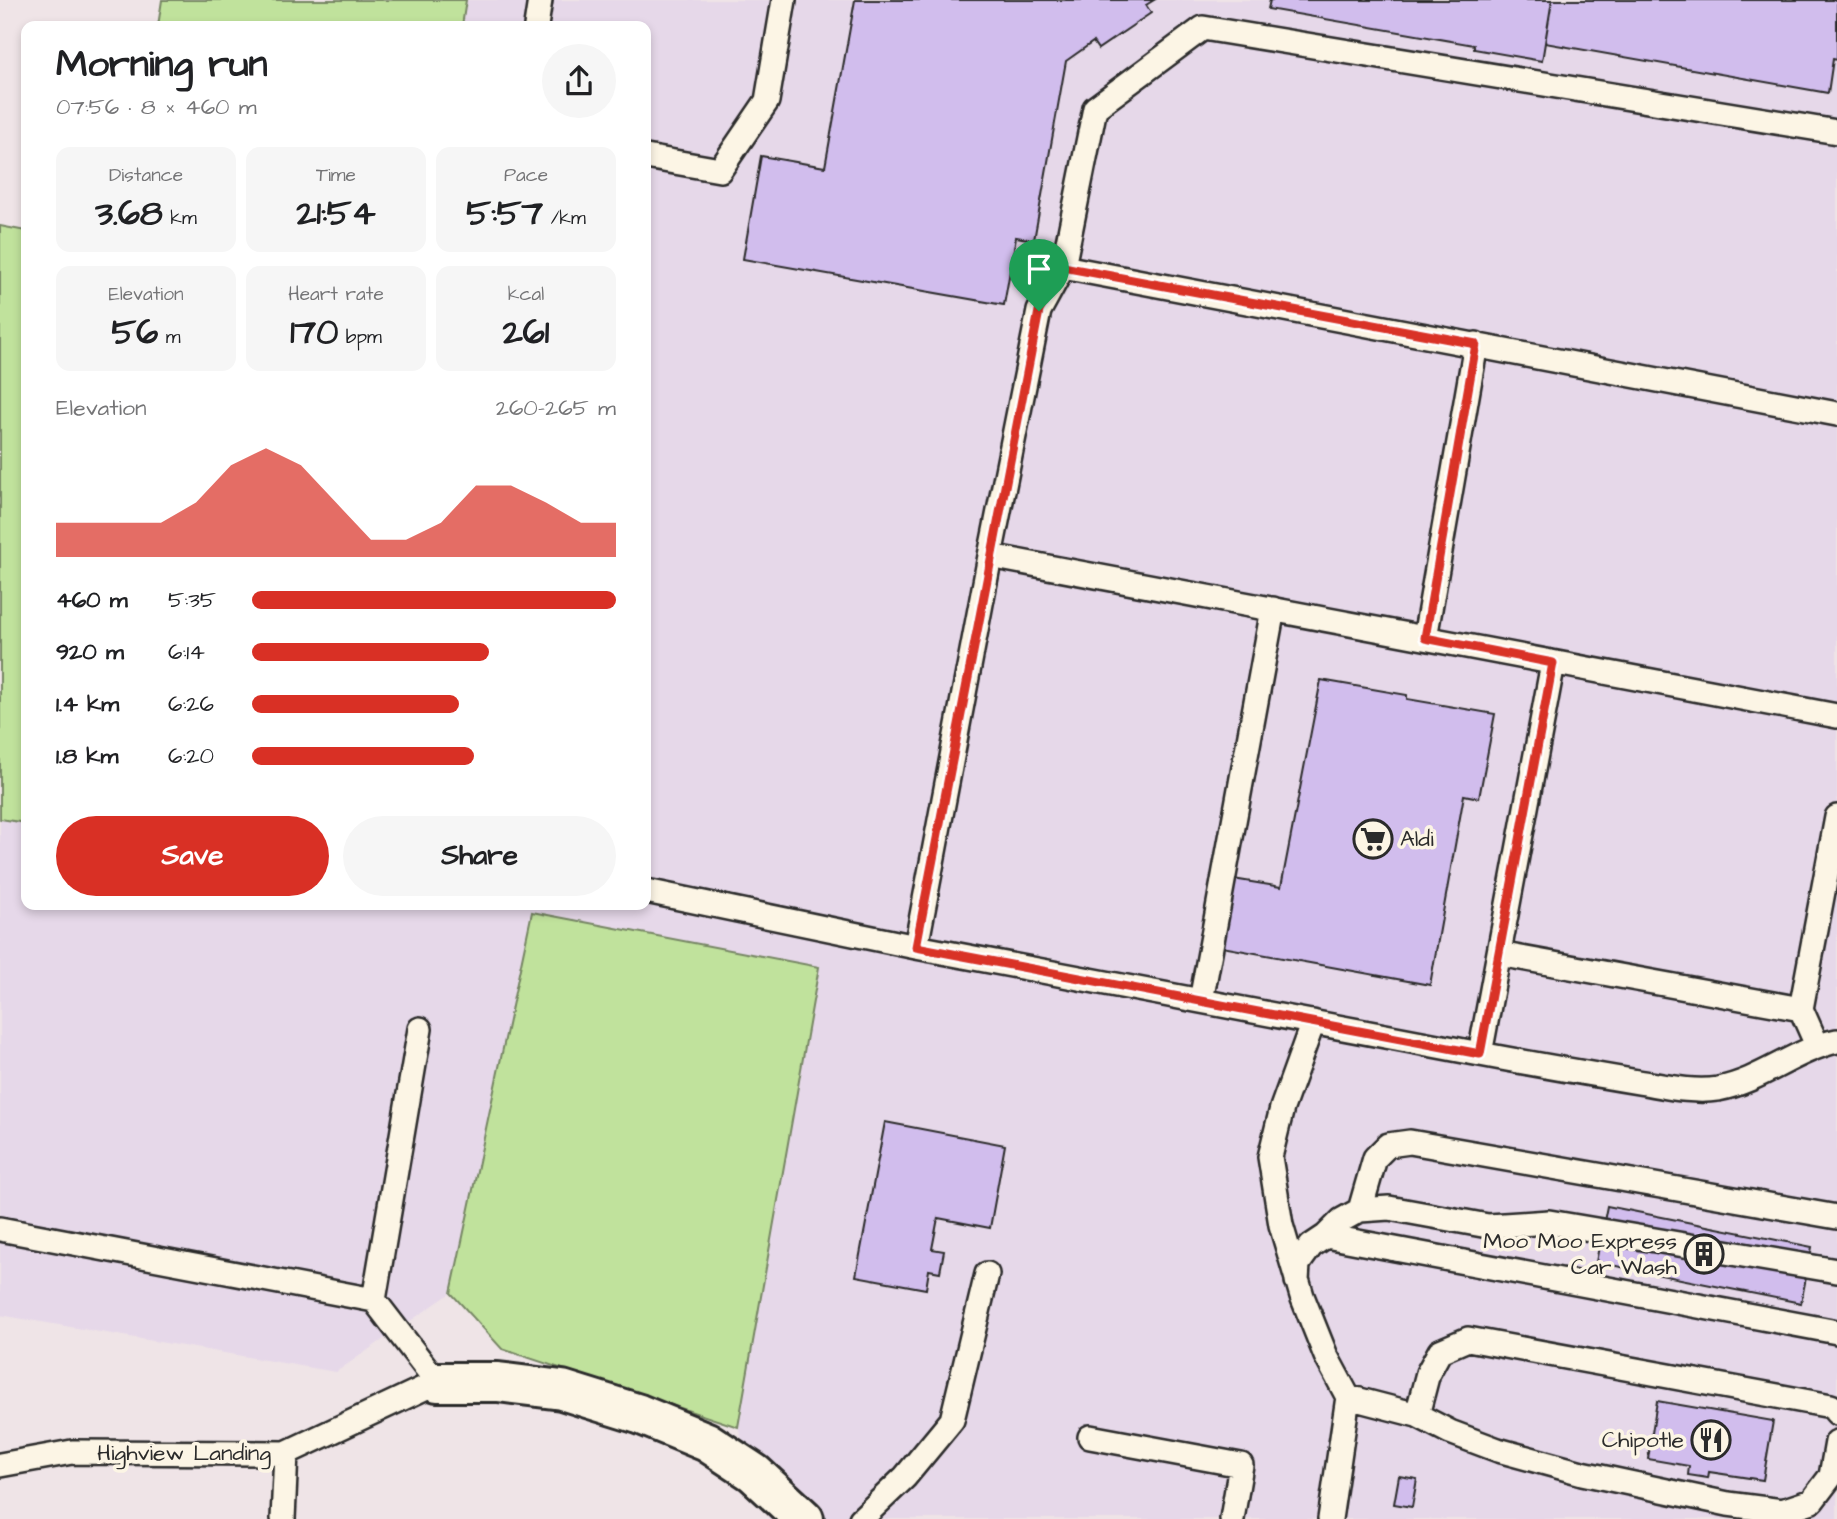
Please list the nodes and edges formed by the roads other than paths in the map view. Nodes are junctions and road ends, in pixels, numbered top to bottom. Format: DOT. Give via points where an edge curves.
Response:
graph roads {
  1 [pos="540,0"];
  2 [pos="784,0"];
  3 [pos="537,21"];
  4 [pos="1837,132"];
  5 [pos="651,158"];
  6 [pos="1063,267"];
  7 [pos="1476,344"];
  8 [pos="1837,414"];
  9 [pos="990,556"];
  10 [pos="1273,610"];
  11 [pos="1425,638"];
  12 [pos="1553,663"];
  13 [pos="1837,716"];
  14 [pos="1837,817"];
  15 [pos="651,892"];
  16 [pos="916,947"];
  17 [pos="1499,954"];
  18 [pos="1201,1001"];
  19 [pos="1801,1009"];
  20 [pos="1312,1022"];
  21 [pos="420,1029"];
  22 [pos="1827,1043"];
  23 [pos="1480,1054"];
  24 [pos="1360,1210"];
  25 [pos="1837,1217"];
  26 [pos="0,1229"];
  27 [pos="1326,1236"];
  28 [pos="1837,1271"];
  29 [pos="987,1274"];
  30 [pos="1297,1280"];
  31 [pos="374,1300"];
  32 [pos="1837,1332"];
  33 [pos="437,1382"];
  34 [pos="1348,1397"];
  35 [pos="1837,1413"];
  36 [pos="1417,1415"];
  37 [pos="1090,1437"];
  38 [pos="1837,1442"];
  39 [pos="286,1453"];
  40 [pos="0,1465"];
  41 [pos="283,1519"];
  42 [pos="804,1519"];
  43 [pos="861,1519"];
  44 [pos="1232,1519"];
  45 [pos="1331,1519"];
  1 -- 3 [label="lane"];
  2 -- 5 [label="lane" via="767,101 720,170"];
  4 -- 6 [label="lane" via="1203,28 1095,108"];
  6 -- 7 [label="lane"];
  6 -- 9 [label="lane" via="1039,311"];
  7 -- 8 [label="lane"];
  7 -- 11 [label="lane"];
  9 -- 10 [label="lane"];
  9 -- 16 [label="lane"];
  10 -- 11 [label="lane"];
  10 -- 18 [label="lane"];
  11 -- 12 [label="lane"];
  12 -- 13 [label="lane"];
  12 -- 17 [label="lane"];
  14 -- 19 [label="lane"];
  15 -- 16 [label="lane"];
  16 -- 18 [label="lane"];
  17 -- 19 [label="lane"];
  17 -- 23 [label="lane"];
  18 -- 20 [label="lane"];
  19 -- 22 [label="lane"];
  20 -- 23 [label="lane"];
  20 -- 30 [label="lane" via="1270,1157 1280,1225"];
  21 -- 31 [label="lane"];
  22 -- 23 [label="lane" via="1745,1082 1690,1090"];
  24 -- 25 [label="lane" via="1375,1158 1388,1145 1410,1142"];
  24 -- 27 [label="lane"];
  24 -- 28 [label="lane" via="1390,1208 1488,1226 1549,1222"];
  26 -- 31 [label="lane"];
  27 -- 30 [label="lane" via="1311,1246 1298,1264"];
  27 -- 32 [label="lane"];
  29 -- 43 [label="lane" via="952,1420 905,1477"];
  30 -- 34 [label="lane" via="1326,1356"];
  31 -- 33 [label="lane"];
  33 -- 39 [label="lane, Highview Landing"];
  33 -- 42 [label="street" via="498,1382 562,1390 639,1414 708,1442 754,1473"];
  34 -- 36 [label="lane"];
  34 -- 45 [label="lane"];
  35 -- 36 [label="lane" via="1831,1406 1468,1339 1440,1351 1428,1373"];
  36 -- 38 [label="lane" via="1498,1450 1570,1469 1728,1504 1782,1511 1812,1501 1831,1476"];
  37 -- 44 [label="lane" via="1241,1465"];
  39 -- 40 [label="lane, Highview Landing" via="72,1452"];
  39 -- 41 [label="lane"];
}
